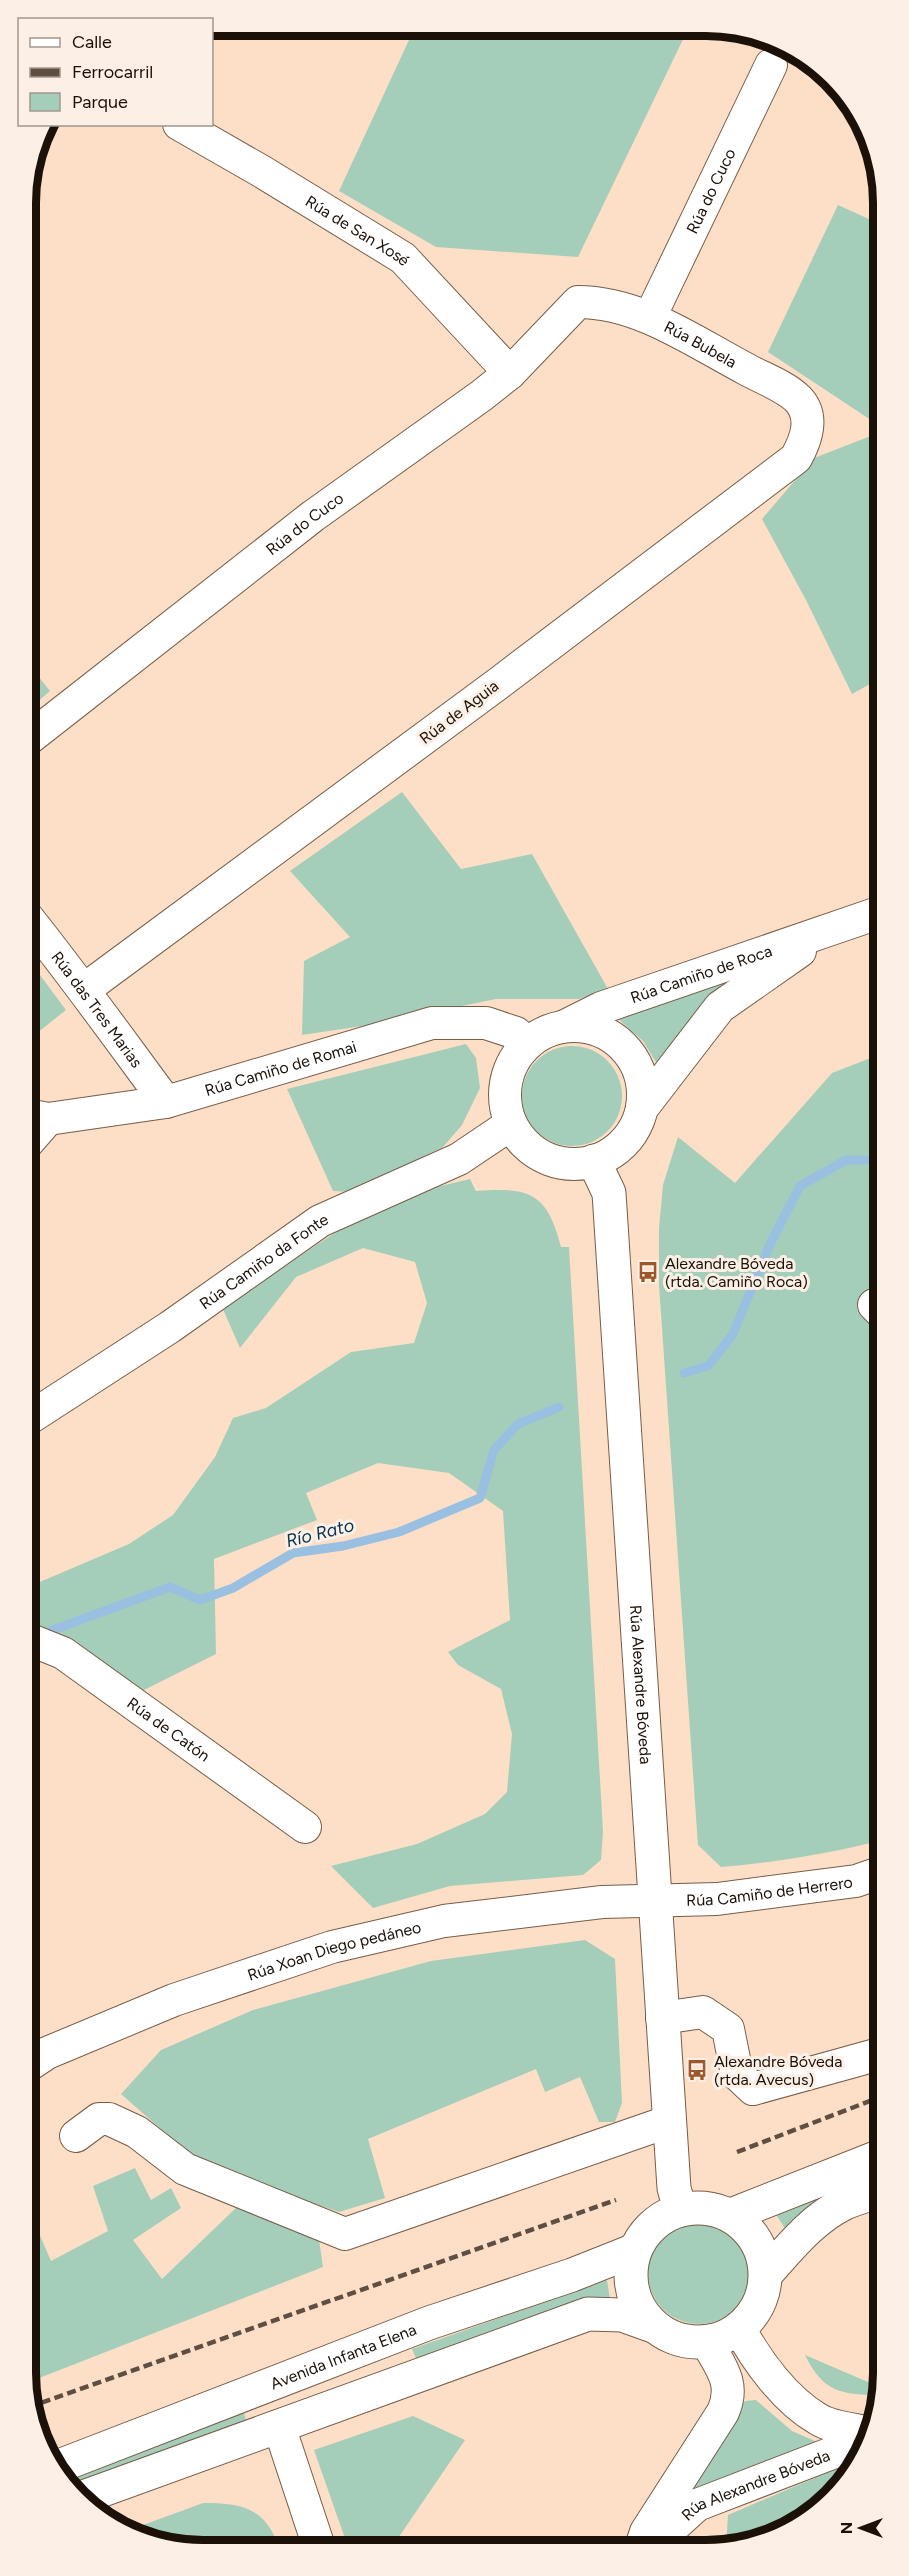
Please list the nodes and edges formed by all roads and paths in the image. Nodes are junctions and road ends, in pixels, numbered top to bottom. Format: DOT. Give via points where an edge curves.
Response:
graph roads {
  1 [pos="771,65"];
  2 [pos="182,126"];
  3 [pos="578,302"];
  4 [pos="650,317"];
  5 [pos="510,373"];
  6 [pos="807,417"];
  7 [pos="36,733"];
  8 [pos="873,915"];
  9 [pos="839,926"];
  10 [pos="36,928"];
  11 [pos="85,989"];
  12 [pos="565,1026"];
  13 [pos="528,1043"];
  14 [pos="166,1102"];
  15 [pos="642,1107"];
  16 [pos="38,1117"];
  17 [pos="511,1124"];
  18 [pos="594,1161"];
  19 [pos="36,1414"];
  20 [pos="36,1642"];
  21 [pos="305,1827"];
  22 [pos="873,1875"];
  23 [pos="655,1900"];
  24 [pos="662,2018"];
  25 [pos="873,2057"];
  26 [pos="36,2060"];
  27 [pos="670,2121"];
  28 [pos="76,2136"];
  29 [pos="873,2159"];
  30 [pos="873,2194"];
  31 [pos="680,2210"];
  32 [pos="731,2215"];
  33 [pos="635,2250"];
  34 [pos="766,2274"];
  35 [pos="653,2325"];
  36 [pos="740,2328"];
  37 [pos="705,2341"];
  38 [pos="279,2426"];
  39 [pos="862,2431"];
  40 [pos="858,2443"];
  41 [pos="63,2464"];
  42 [pos="89,2495"];
  43 [pos="316,2540"];
  44 [pos="643,2540"];
  45 [pos="659,2540"];
  1 -- 4 [label="street, Rúa do Cuco"];
  2 -- 5 [label="street, Rúa de San Xosé" via="403,258"];
  3 -- 4 [label="street, Rúa Bubela" via="604,302"];
  3 -- 5 [label="street, Rúa do Cuco"];
  4 -- 6 [label="street, Rúa Bubela" via="783,390 798,400"];
  5 -- 7 [label="street, Rúa do Cuco" via="313,516"];
  6 -- 11 [label="street, Rúa de Aguia" via="807,437 796,458"];
  8 -- 9 [label="street, Rúa Camiño de Roca"];
  9 -- 12 [label="street, Rúa Camiño de Roca" via="601,1008"];
  9 -- 15 [label="street, Rúa Camiño de Roca" via="720,1007"];
  10 -- 11 [label="street, Rúa das Tres Marias"];
  11 -- 14 [label="street, Rúa das Tres Marias"];
  12 -- 13 [label="street"];
  12 -- 15 [label="street" via="586,1026 607,1034 624,1047 637,1065 643,1085"];
  13 -- 14 [label="street, Rúa Camiño de Romai" via="516,1033 486,1023 432,1023"];
  13 -- 17 [label="street" via="518,1054 507,1081 505,1095"];
  14 -- 16 [label="street, Rúa Camiño de Romai"];
  15 -- 18 [label="street" via="633,1132 623,1145"];
  17 -- 18 [label="street" via="539,1155 566,1164"];
  17 -- 19 [label="street, Rúa Camiño da Fonte" via="459,1159 320,1221 170,1327"];
  18 -- 23 [label="street, Rúa Alexandre Bóveda" via="609,1192"];
  20 -- 21 [label="street, Rúa de Catón" via="63,1653"];
  22 -- 23 [label="street, Rúa Camiño de Herrero" via="856,1881 717,1899"];
  23 -- 24 [label="street, Rúa Alexandre Bóveda"];
  23 -- 26 [label="street, Rúa Xoan Diego pedáneo" via="602,1902 444,1921 332,1947 174,2000"];
  24 -- 25 [label="street" via="703,2012 728,2029 737,2074 753,2089"];
  24 -- 27 [label="street, Rúa Alexandre Bóveda"];
  27 -- 28 [label="street" via="345,2234 185,2169 137,2132 109,2119 99,2119"];
  27 -- 31 [label="street, Rúa Alexandre Bóveda" via="674,2188"];
  29 -- 32 [label="street"];
  30 -- 34 [label="street" via="823,2216"];
  31 -- 32 [label="street" via="700,2207"];
  31 -- 33 [label="street" via="661,2218 645,2232"];
  32 -- 34 [label="street" via="753,2236"];
  33 -- 35 [label="street" via="632,2291 640,2310"];
  33 -- 41 [label="street, Avenida Infanta Elena" via="403,2333"];
  34 -- 36 [label="street" via="758,2304"];
  35 -- 37 [label="street" via="672,2337 694,2343"];
  35 -- 38 [label="street" via="622,2315 588,2314"];
  36 -- 37 [label="street" via="718,2340"];
  36 -- 39 [label="street, Rúa Alexandre Bóveda" via="750,2348 793,2401 819,2421"];
  37 -- 44 [label="street, Rúa Alexandre Bóveda" via="725,2375 730,2396"];
  38 -- 42 [label="street"];
  38 -- 43 [label="street"];
  40 -- 45 [label="street, Rúa Alexandre Bóveda" via="697,2505"];
}
